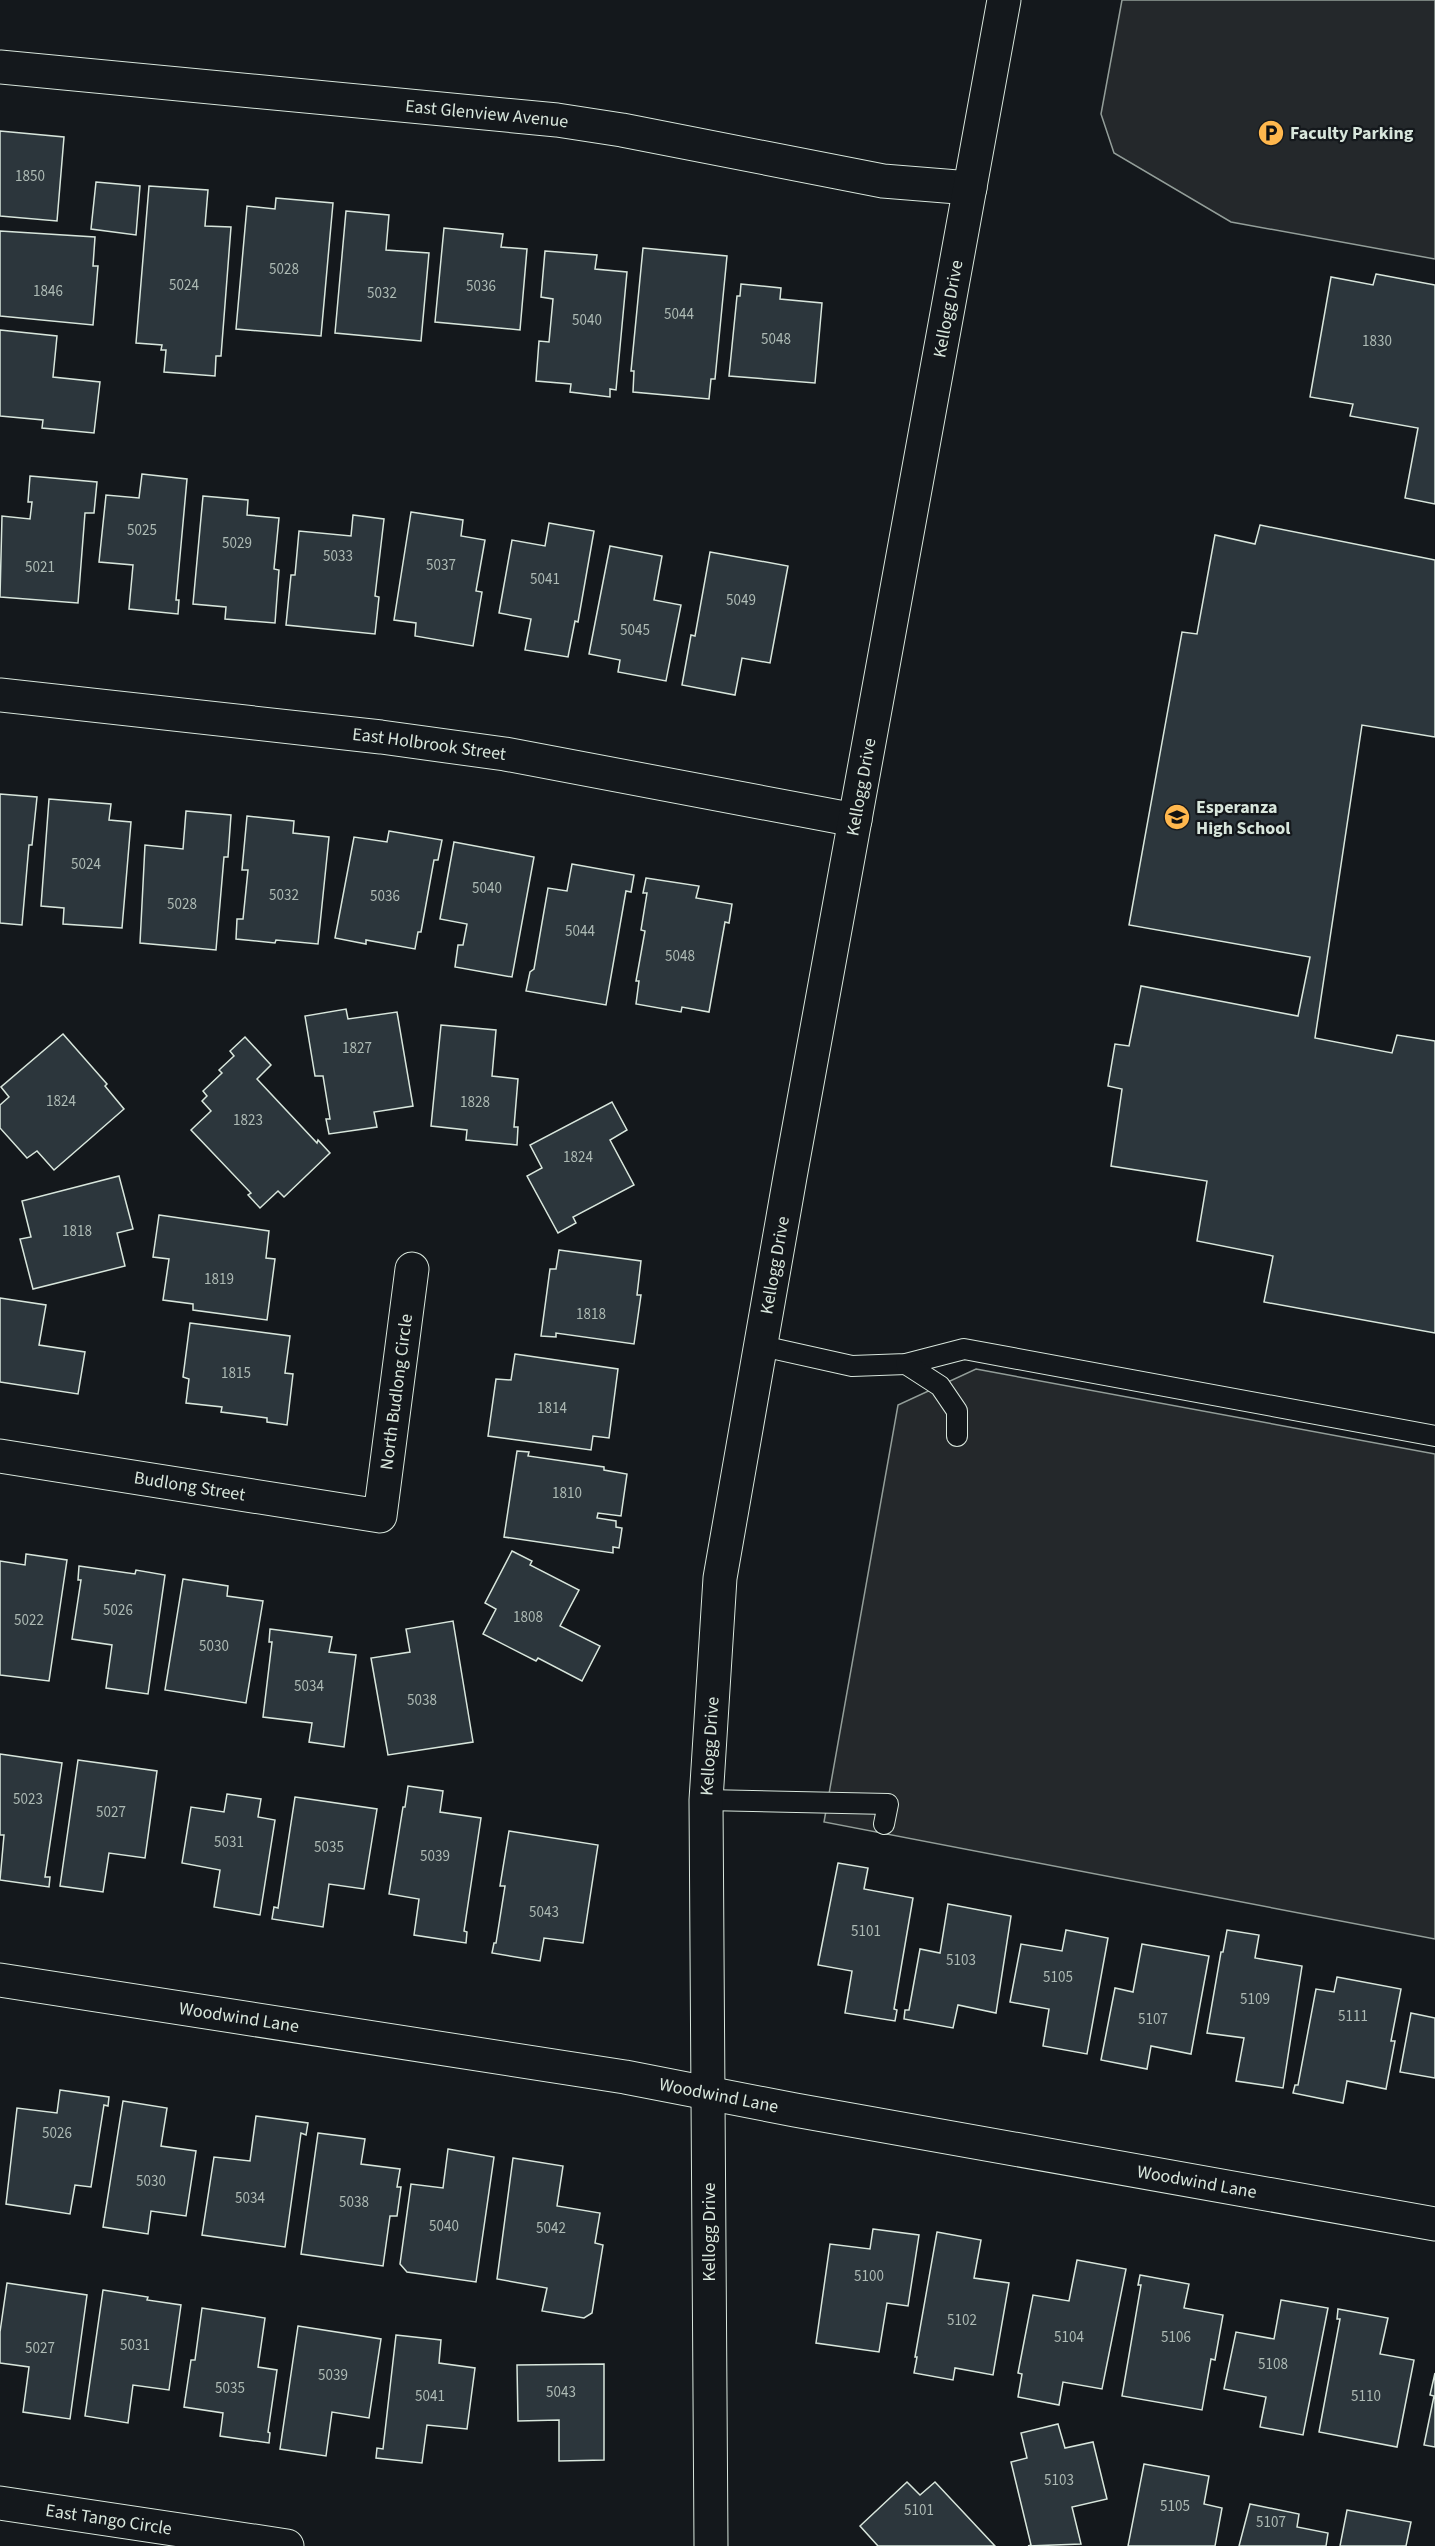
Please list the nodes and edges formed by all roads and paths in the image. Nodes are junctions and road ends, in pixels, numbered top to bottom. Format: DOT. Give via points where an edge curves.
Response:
graph roads {
  1 [pos="1004,0"];
  2 [pos="0,67"];
  3 [pos="970,188"];
  4 [pos="0,695"];
  5 [pos="855,820"];
  6 [pos="412,1269"];
  7 [pos="762,1346"];
  8 [pos="906,1364"];
  9 [pos="957,1436"];
  10 [pos="1435,1436"];
  11 [pos="0,1456"];
  12 [pos="380,1516"];
  13 [pos="706,1800"];
  14 [pos="884,1824"];
  15 [pos="0,1980"];
  16 [pos="708,2092"];
  17 [pos="1435,2224"];
  18 [pos="0,2503"];
  19 [pos="286,2546"];
  20 [pos="711,2546"];
  1 -- 3 [label="street, Kellogg Drive"];
  2 -- 3 [label="street, East Glenview Avenue" via="557,120 883,181"];
  3 -- 5 [label="street, Kellogg Drive"];
  4 -- 5 [label="street, East Holbrook Street" via="494,753"];
  5 -- 7 [label="street, Kellogg Drive"];
  6 -- 12 [label="street, North Budlong Circle"];
  7 -- 8 [label="lane" via="852,1366"];
  7 -- 13 [label="street, Kellogg Drive" via="720,1578"];
  8 -- 9 [label="lane" via="940,1386 957,1411"];
  8 -- 10 [label="lane" via="964,1349"];
  11 -- 12 [label="street, Budlong Street"];
  13 -- 14 [label="lane" via="888,1804"];
  13 -- 16 [label="street, Kellogg Drive"];
  15 -- 16 [label="street, Woodwind Lane"];
  16 -- 17 [label="street, Woodwind Lane"];
  16 -- 20 [label="street, Kellogg Drive"];
  18 -- 19 [label="street, East Tango Circle"];
}
